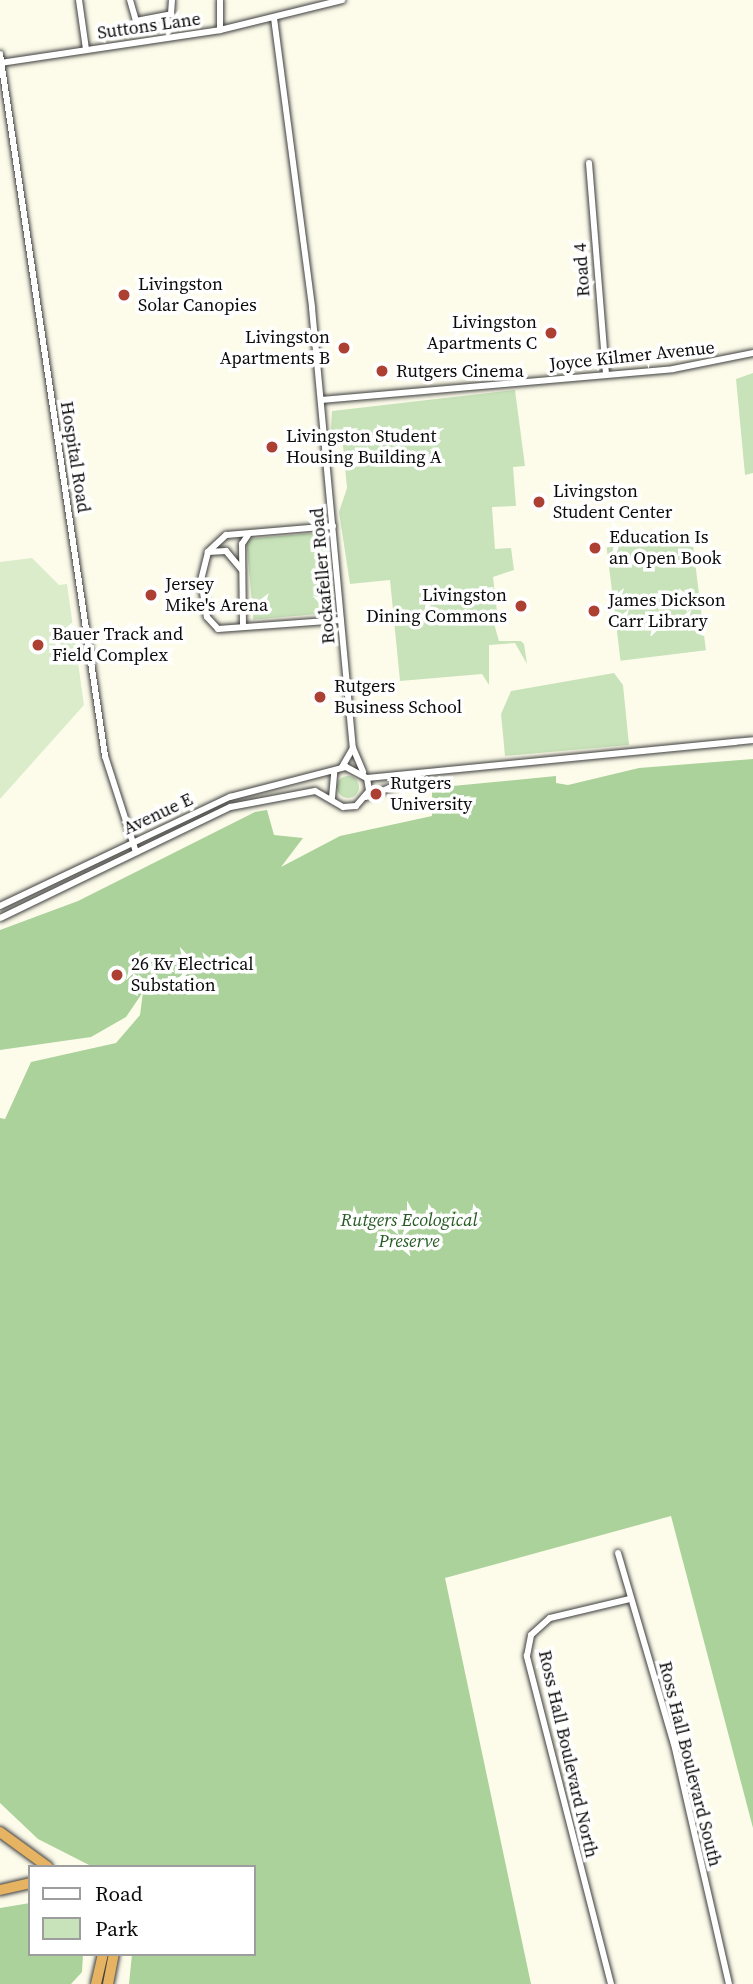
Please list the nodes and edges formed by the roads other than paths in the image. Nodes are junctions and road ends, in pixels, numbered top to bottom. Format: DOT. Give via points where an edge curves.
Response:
graph roads {
  1 [pos="79,0"];
  2 [pos="130,0"];
  3 [pos="172,0"];
  4 [pos="220,0"];
  5 [pos="342,0"];
  6 [pos="274,18"];
  7 [pos="219,30"];
  8 [pos="86,49"];
  9 [pos="0,54"];
  10 [pos="1,63"];
  11 [pos="589,163"];
  12 [pos="753,353"];
  13 [pos="606,374"];
  14 [pos="321,400"];
  15 [pos="333,526"];
  16 [pos="248,535"];
  17 [pos="208,552"];
  18 [pos="243,572"];
  19 [pos="341,620"];
  20 [pos="243,626"];
  21 [pos="753,740"];
  22 [pos="353,748"];
  23 [pos="338,770"];
  24 [pos="426,774"];
  25 [pos="365,775"];
  26 [pos="366,797"];
  27 [pos="332,799"];
  28 [pos="132,842"];
  29 [pos="136,852"];
  30 [pos="0,906"];
  31 [pos="0,918"];
  32 [pos="618,1553"];
  33 [pos="630,1599"];
  34 [pos="0,1832"];
  35 [pos="45,1865"];
  36 [pos="28,1883"];
  37 [pos="0,1890"];
  38 [pos="103,1956"];
  39 [pos="114,1956"];
  40 [pos="96,1984"];
  41 [pos="108,1984"];
  42 [pos="611,1984"];
  43 [pos="729,1984"];
  1 -- 8 [label="street"];
  2 -- 3 [label="street" via="135,21 171,14"];
  4 -- 7 [label="street"];
  5 -- 6 [label="street, Suttons Lane"];
  6 -- 7 [label="street, Suttons Lane"];
  6 -- 14 [label="street"];
  7 -- 8 [label="street, Suttons Lane"];
  8 -- 10 [label="street, Suttons Lane"];
  9 -- 10 [label="street, Hospital Road"];
  10 -- 28 [label="street, Hospital Road" via="105,756"];
  11 -- 13 [label="street, Road 4"];
  12 -- 13 [label="street, Joyce Kilmer Avenue"];
  13 -- 14 [label="street, Joyce Kilmer Avenue"];
  14 -- 15 [label="street, Rockafeller Road"];
  15 -- 16 [label="street"];
  15 -- 19 [label="street, Rockafeller Road"];
  16 -- 17 [label="street" via="226,535"];
  16 -- 18 [label="street"];
  17 -- 18 [label="street" via="226,551"];
  17 -- 20 [label="street" via="201,580 207,617 218,629"];
  18 -- 20 [label="street"];
  19 -- 20 [label="street"];
  19 -- 22 [label="street, Rockafeller Road"];
  21 -- 24 [label="street, Avenue E"];
  22 -- 23 [label="street"];
  22 -- 25 [label="street, Rockafeller Road"];
  23 -- 25 [label="street, Avenue E"];
  23 -- 27 [label="street" via="328,788"];
  23 -- 28 [label="street, Avenue E" via="230,797"];
  24 -- 25 [label="street, Avenue E"];
  24 -- 26 [label="street, Avenue E"];
  25 -- 26 [label="street"];
  26 -- 27 [label="street, Avenue E" via="350,807"];
  27 -- 29 [label="street, Avenue E" via="315,790 251,800"];
  28 -- 29 [label="street, Hospital Road"];
  28 -- 30 [label="street, Avenue E"];
  29 -- 31 [label="street, Avenue E"];
  32 -- 33 [label="street, Ross Hall Boulevard South"];
  33 -- 42 [label="street, Ross Hall Boulevard North" via="550,1618 531,1634 527,1656"];
  33 -- 43 [label="street, Ross Hall Boulevard South" via="674,1744"];
  34 -- 35 [label="highway"];
  36 -- 37 [label="highway"];
  38 -- 40 [label="highway"];
  39 -- 41 [label="highway"];
}
